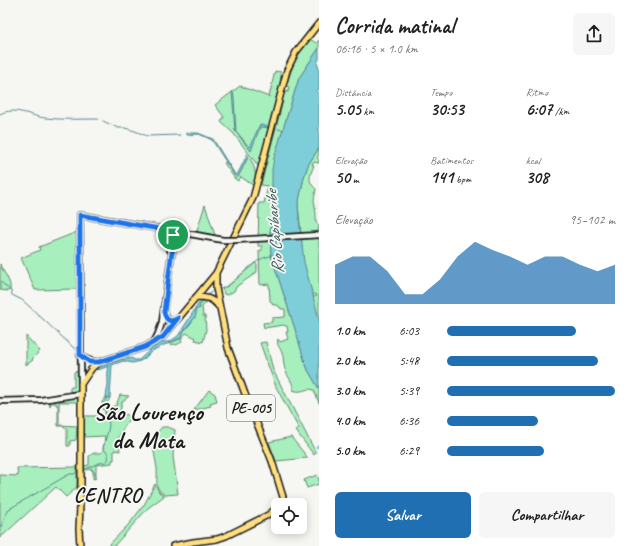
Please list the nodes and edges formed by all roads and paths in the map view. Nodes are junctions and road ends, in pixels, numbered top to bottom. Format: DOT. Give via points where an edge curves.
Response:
graph roads {
  1 [pos="319,23"];
  2 [pos="164,230"];
  3 [pos="186,234"];
  4 [pos="173,235"];
  5 [pos="319,236"];
  6 [pos="216,272"];
  7 [pos="199,297"];
  8 [pos="220,309"];
  9 [pos="164,312"];
  10 [pos="178,318"];
  11 [pos="152,344"];
  12 [pos="80,355"];
  13 [pos="99,362"];
  14 [pos="81,384"];
  15 [pos="80,394"];
  16 [pos="0,401"];
  17 [pos="283,498"];
  18 [pos="271,513"];
  19 [pos="80,546"];
  20 [pos="173,546"];
  1 -- 6 [label="main road, PE-005" via="296,52 287,70 253,198"];
  2 -- 4 [label="street"];
  2 -- 4 [label="street"];
  2 -- 12 [label="street" via="80,215"];
  3 -- 4 [label="street"];
  3 -- 4 [label="street"];
  3 -- 5 [label="street, bridge" via="223,240"];
  4 -- 9 [label="street"];
  6 -- 7 [label="main road, PE-005"];
  6 -- 8 [label="main road, PE-005"];
  7 -- 8 [label="main road" via="214,300"];
  7 -- 10 [label="main road, PE-005"];
  8 -- 17 [label="main road, PE-005" via="228,348 272,461"];
  9 -- 10 [label="main road" via="170,321"];
  9 -- 11 [label="street" via="160,329"];
  10 -- 11 [label="main road, PE-005" via="163,337"];
  11 -- 13 [label="main road, PE-005"];
  12 -- 13 [label="street" via="90,362"];
  12 -- 14 [label="street"];
  13 -- 14 [label="main road, PE-005"];
  14 -- 15 [label="main road, PE-005"];
  15 -- 16 [label="street" via="41,400"];
  15 -- 19 [label="main road, PE-005"];
  18 -- 20 [label="main road" via="226,536"];
}
